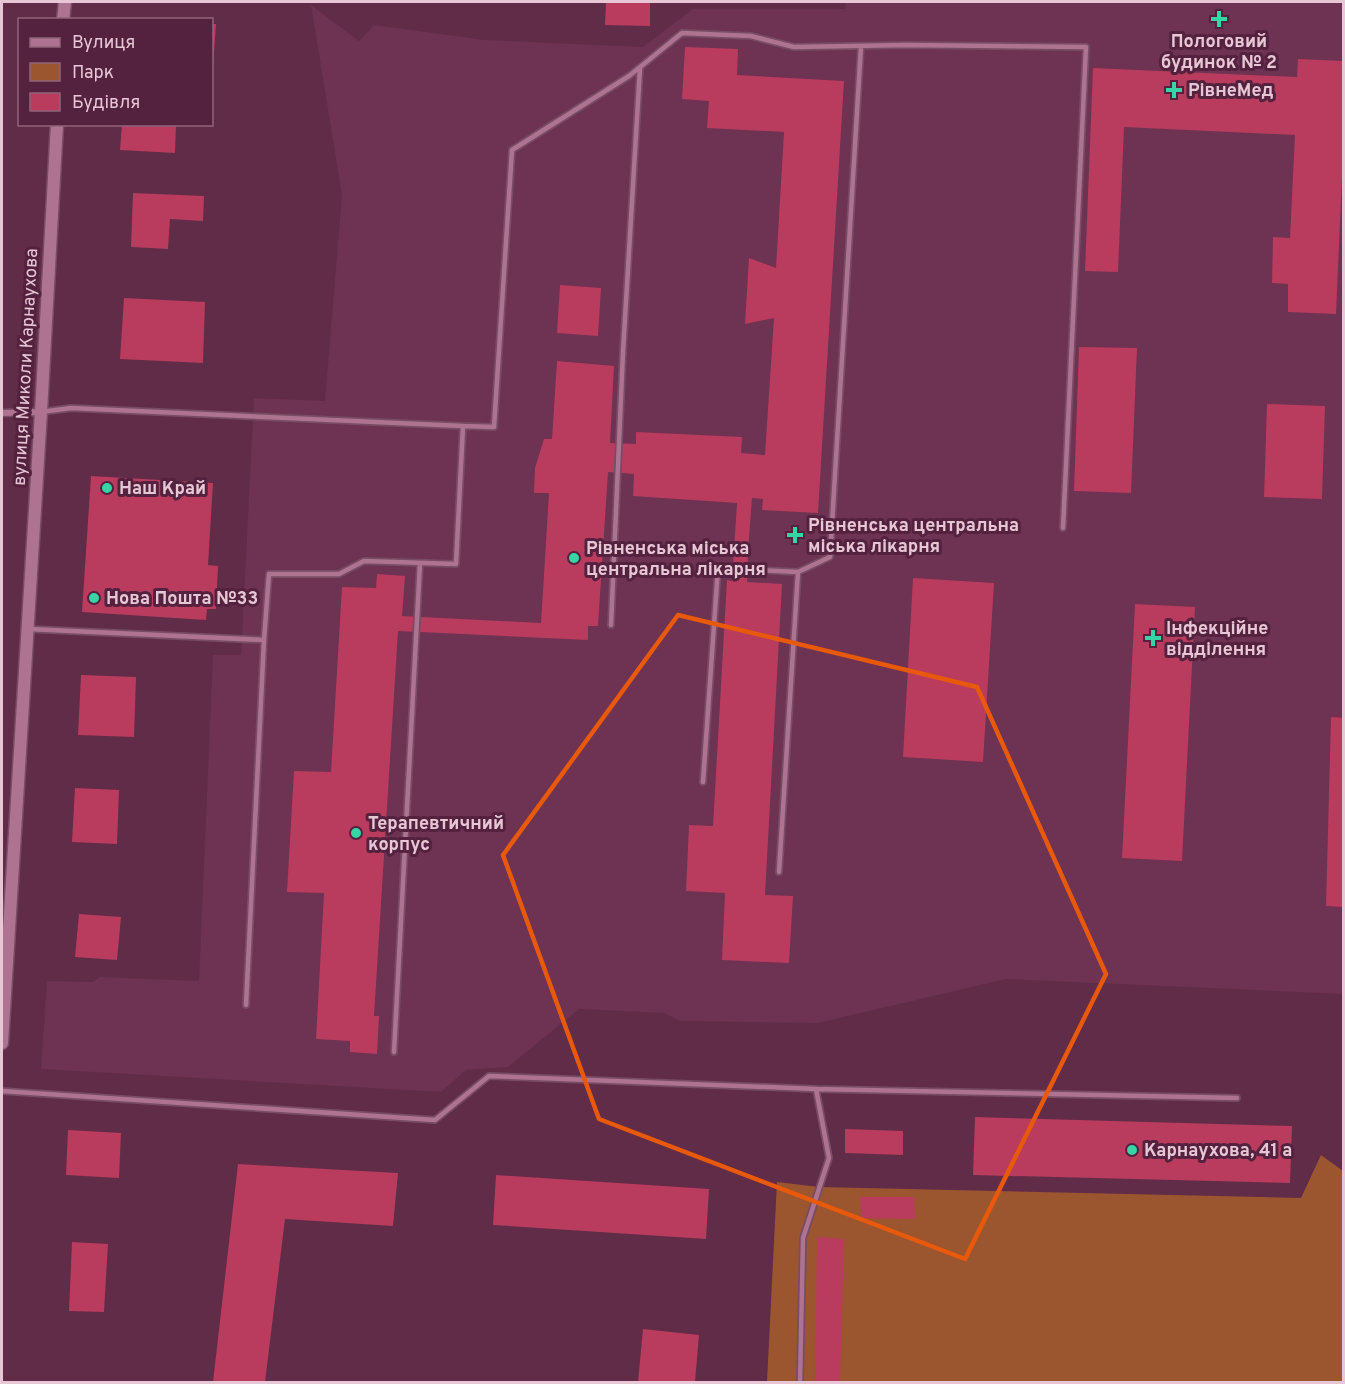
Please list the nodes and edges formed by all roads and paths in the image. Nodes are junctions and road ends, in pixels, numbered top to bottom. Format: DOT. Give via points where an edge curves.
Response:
graph roads {
  1 [pos="64,2"];
  2 [pos="63,18"];
  3 [pos="861,46"];
  4 [pos="640,67"];
  5 [pos="57,126"];
  6 [pos="41,412"];
  7 [pos="2,413"];
  8 [pos="463,426"];
  9 [pos="1063,528"];
  10 [pos="420,563"];
  11 [pos="798,572"];
  12 [pos="611,625"];
  13 [pos="27,629"];
  14 [pos="264,640"];
  15 [pos="703,782"];
  16 [pos="779,872"];
  17 [pos="246,1005"];
  18 [pos="2,1043"];
  19 [pos="394,1052"];
  20 [pos="816,1089"];
  21 [pos="2,1091"];
  22 [pos="1237,1098"];
  23 [pos="800,1383"];
  1 -- 2 [label="main road"];
  3 -- 4 [label="lane" via="794,47 751,36 682,33"];
  3 -- 9 [label="lane" via="1086,47"];
  3 -- 11 [label="lane" via="830,557"];
  4 -- 8 [label="lane" via="512,150 494,427"];
  4 -- 12 [label="lane"];
  5 -- 6 [label="main road, вулиця Миколи Карнаухова"];
  6 -- 7 [label="street"];
  6 -- 8 [label="lane" via="71,408"];
  6 -- 13 [label="main road, вулиця Миколи Карнаухова"];
  8 -- 10 [label="lane" via="456,564"];
  10 -- 14 [label="lane" via="364,561 339,574 268,574"];
  10 -- 19 [label="lane"];
  11 -- 15 [label="lane" via="718,568"];
  11 -- 16 [label="lane"];
  13 -- 14 [label="lane"];
  13 -- 18 [label="main road, вулиця Миколи Карнаухова"];
  14 -- 17 [label="lane"];
  20 -- 21 [label="lane" via="489,1076 435,1119"];
  20 -- 22 [label="lane"];
  20 -- 23 [label="lane" via="829,1158 803,1238"];
}
